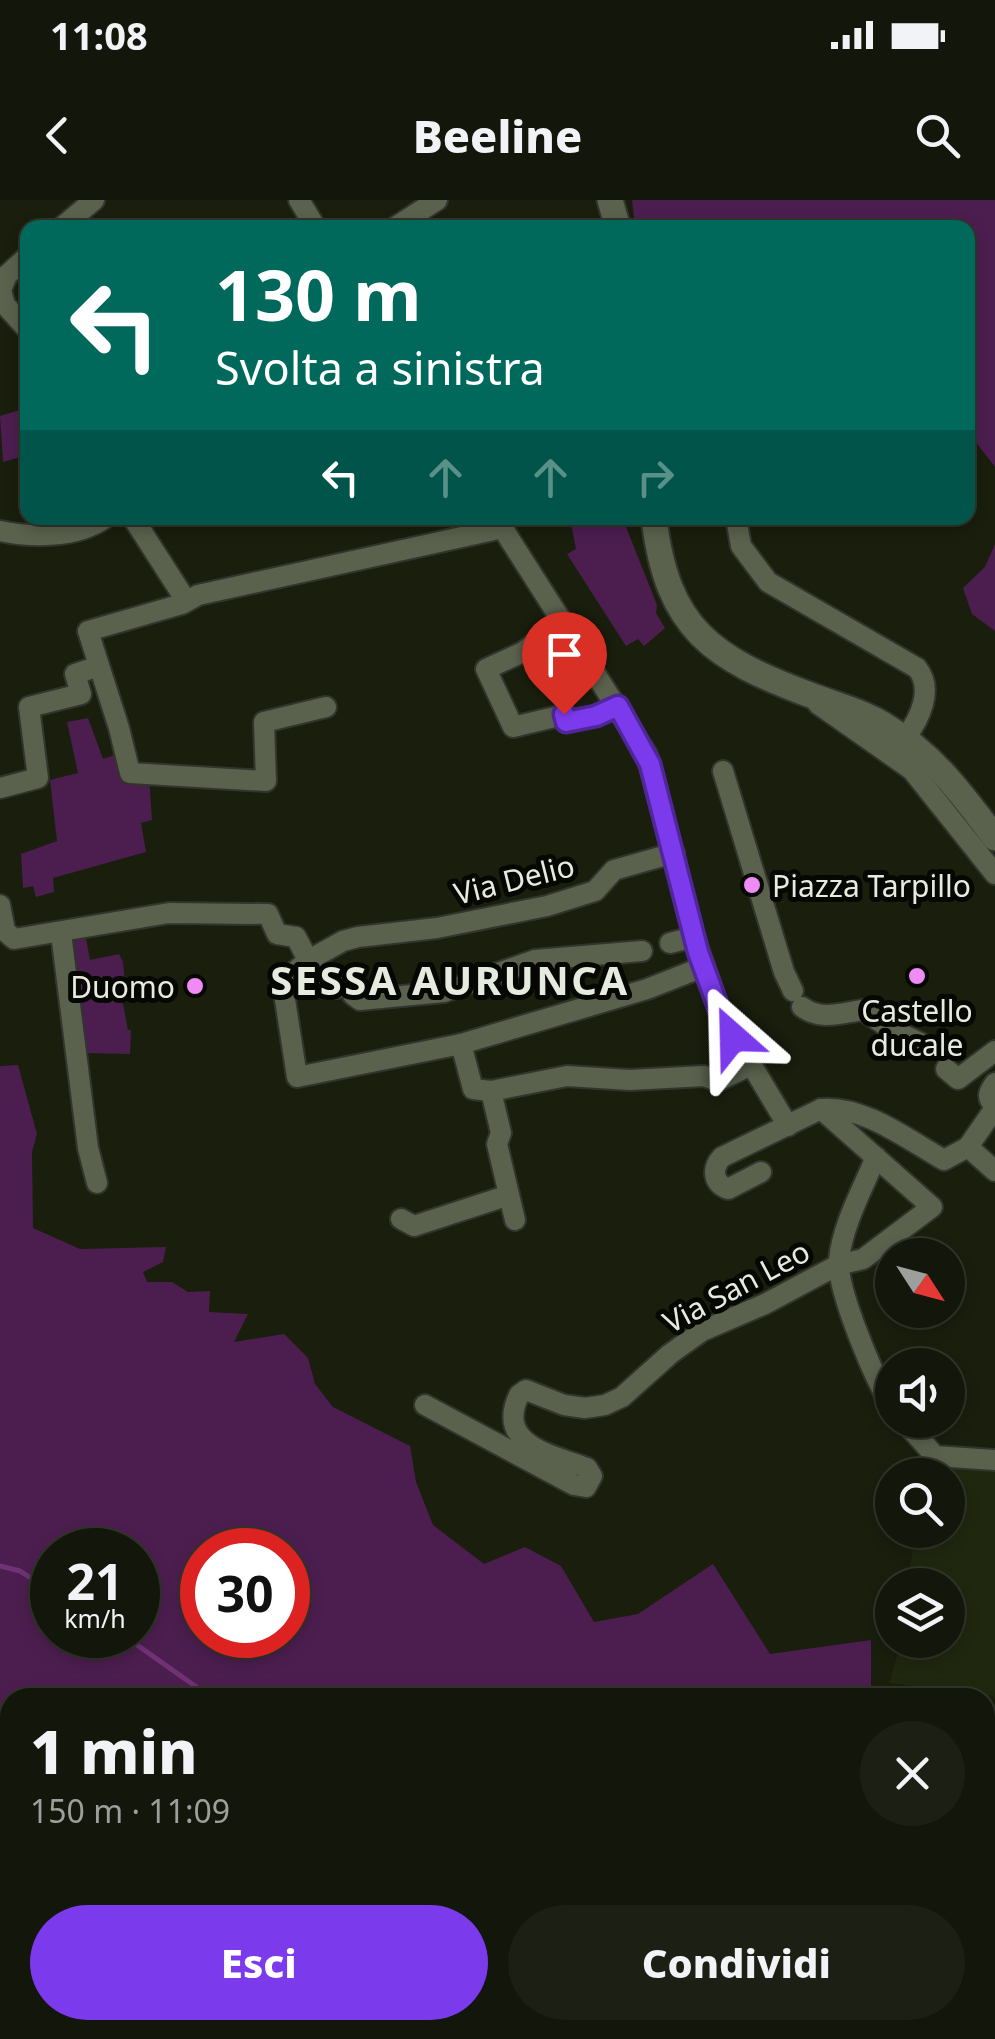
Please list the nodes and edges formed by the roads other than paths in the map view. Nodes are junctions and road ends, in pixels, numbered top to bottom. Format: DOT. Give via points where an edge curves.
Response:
graph roads {
  1 [pos="94,200"];
  2 [pos="437,200"];
  3 [pos="71,220"];
  4 [pos="406,220"];
  5 [pos="20,263"];
  6 [pos="20,321"];
  7 [pos="89,525"];
  8 [pos="137,525"];
  9 [pos="491,525"];
  10 [pos="500,525"];
  11 [pos="655,525"];
  12 [pos="737,525"];
  13 [pos="0,531"];
  14 [pos="185,599"];
  15 [pos="562,623"];
  16 [pos="100,666"];
  17 [pos="795,690"];
  18 [pos="618,706"];
  19 [pos="326,707"];
  20 [pos="905,738"];
  21 [pos="724,772"];
  22 [pos="0,788"];
  23 [pos="995,838"];
  24 [pos="674,853"];
  25 [pos="995,874"];
  26 [pos="0,905"];
  27 [pos="60,933"];
  28 [pos="694,937"];
  29 [pos="670,943"];
  30 [pos="642,950"];
  31 [pos="307,962"];
  32 [pos="703,967"];
  33 [pos="462,1044"];
  34 [pos="930,1048"];
  35 [pos="995,1051"];
  36 [pos="750,1066"];
  37 [pos="946,1069"];
  38 [pos="995,1083"];
  39 [pos="491,1091"];
  40 [pos="995,1108"];
  41 [pos="821,1109"];
  42 [pos="788,1126"];
  43 [pos="968,1147"];
  44 [pos="876,1156"];
  45 [pos="995,1171"];
  46 [pos="761,1172"];
  47 [pos="97,1183"];
  48 [pos="509,1195"];
  49 [pos="401,1219"];
  50 [pos="515,1220"];
  51 [pos="838,1265"];
  52 [pos="875,1378"];
  53 [pos="425,1405"];
  54 [pos="919,1438"];
  55 [pos="935,1456"];
  56 [pos="995,1460"];
  1 -- 3 [label="street"];
  2 -- 4 [label="street"];
  5 -- 6 [label="street" via="0,290"];
  7 -- 13 [label="street" via="33,536"];
  8 -- 14 [label="street"];
  9 -- 14 [label="street"];
  10 -- 15 [label="street"];
  11 -- 17 [label="street" via="666,582 693,628 724,656"];
  12 -- 20 [label="street" via="741,546 768,582 924,676 921,708"];
  14 -- 16 [label="street" via="88,631"];
  15 -- 18 [label="street"];
  15 -- 18 [label="street" via="486,669 513,727 564,714 566,722 575,722"];
  16 -- 19 [label="street" via="130,772 266,781 264,722"];
  16 -- 22 [label="street" via="75,674 81,694 29,707 38,778"];
  17 -- 20 [label="street"];
  17 -- 25 [label="street" via="912,770"];
  18 -- 24 [label="street" via="650,764"];
  20 -- 23 [label="street" via="940,767"];
  21 -- 34 [label="street" via="793,990 810,1013 863,1010"];
  24 -- 28 [label="street"];
  24 -- 31 [label="street, Via Delio" via="614,870 595,891 547,906 358,937"];
  26 -- 27 [label="street" via="14,939"];
  27 -- 31 [label="street" via="168,913 268,914 277,934 296,937"];
  27 -- 47 [label="street"];
  28 -- 29 [label="street"];
  28 -- 32 [label="street"];
  30 -- 31 [label="street" via="535,960 444,992 370,1001 356,999 351,984 325,985"];
  31 -- 33 [label="street" via="285,987 297,1076"];
  32 -- 33 [label="street"];
  32 -- 36 [label="street"];
  33 -- 39 [label="street" via="474,1089"];
  35 -- 37 [label="street" via="958,1079"];
  36 -- 39 [label="street" via="718,1081 568,1076"];
  36 -- 42 [label="street"];
  38 -- 40 [label="street" via="988,1093"];
  39 -- 48 [label="street"];
  40 -- 43 [label="street"];
  41 -- 42 [label="street"];
  41 -- 43 [label="street" via="858,1114 944,1160"];
  41 -- 44 [label="street"];
  42 -- 46 [label="street" via="722,1158 714,1169 728,1189"];
  43 -- 45 [label="street"];
  44 -- 51 [label="street"];
  44 -- 51 [label="street, Via San Leo" via="932,1207 864,1259"];
  48 -- 49 [label="street" via="414,1226"];
  48 -- 50 [label="street"];
  51 -- 52 [label="street"];
  51 -- 53 [label="street, Via San Leo" via="702,1331 606,1405 585,1408 531,1391 519,1395 519,1436 528,1446 586,1468 592,1476 586,1487"];
  54 -- 55 [label="street"];
  55 -- 56 [label="street"];
}
